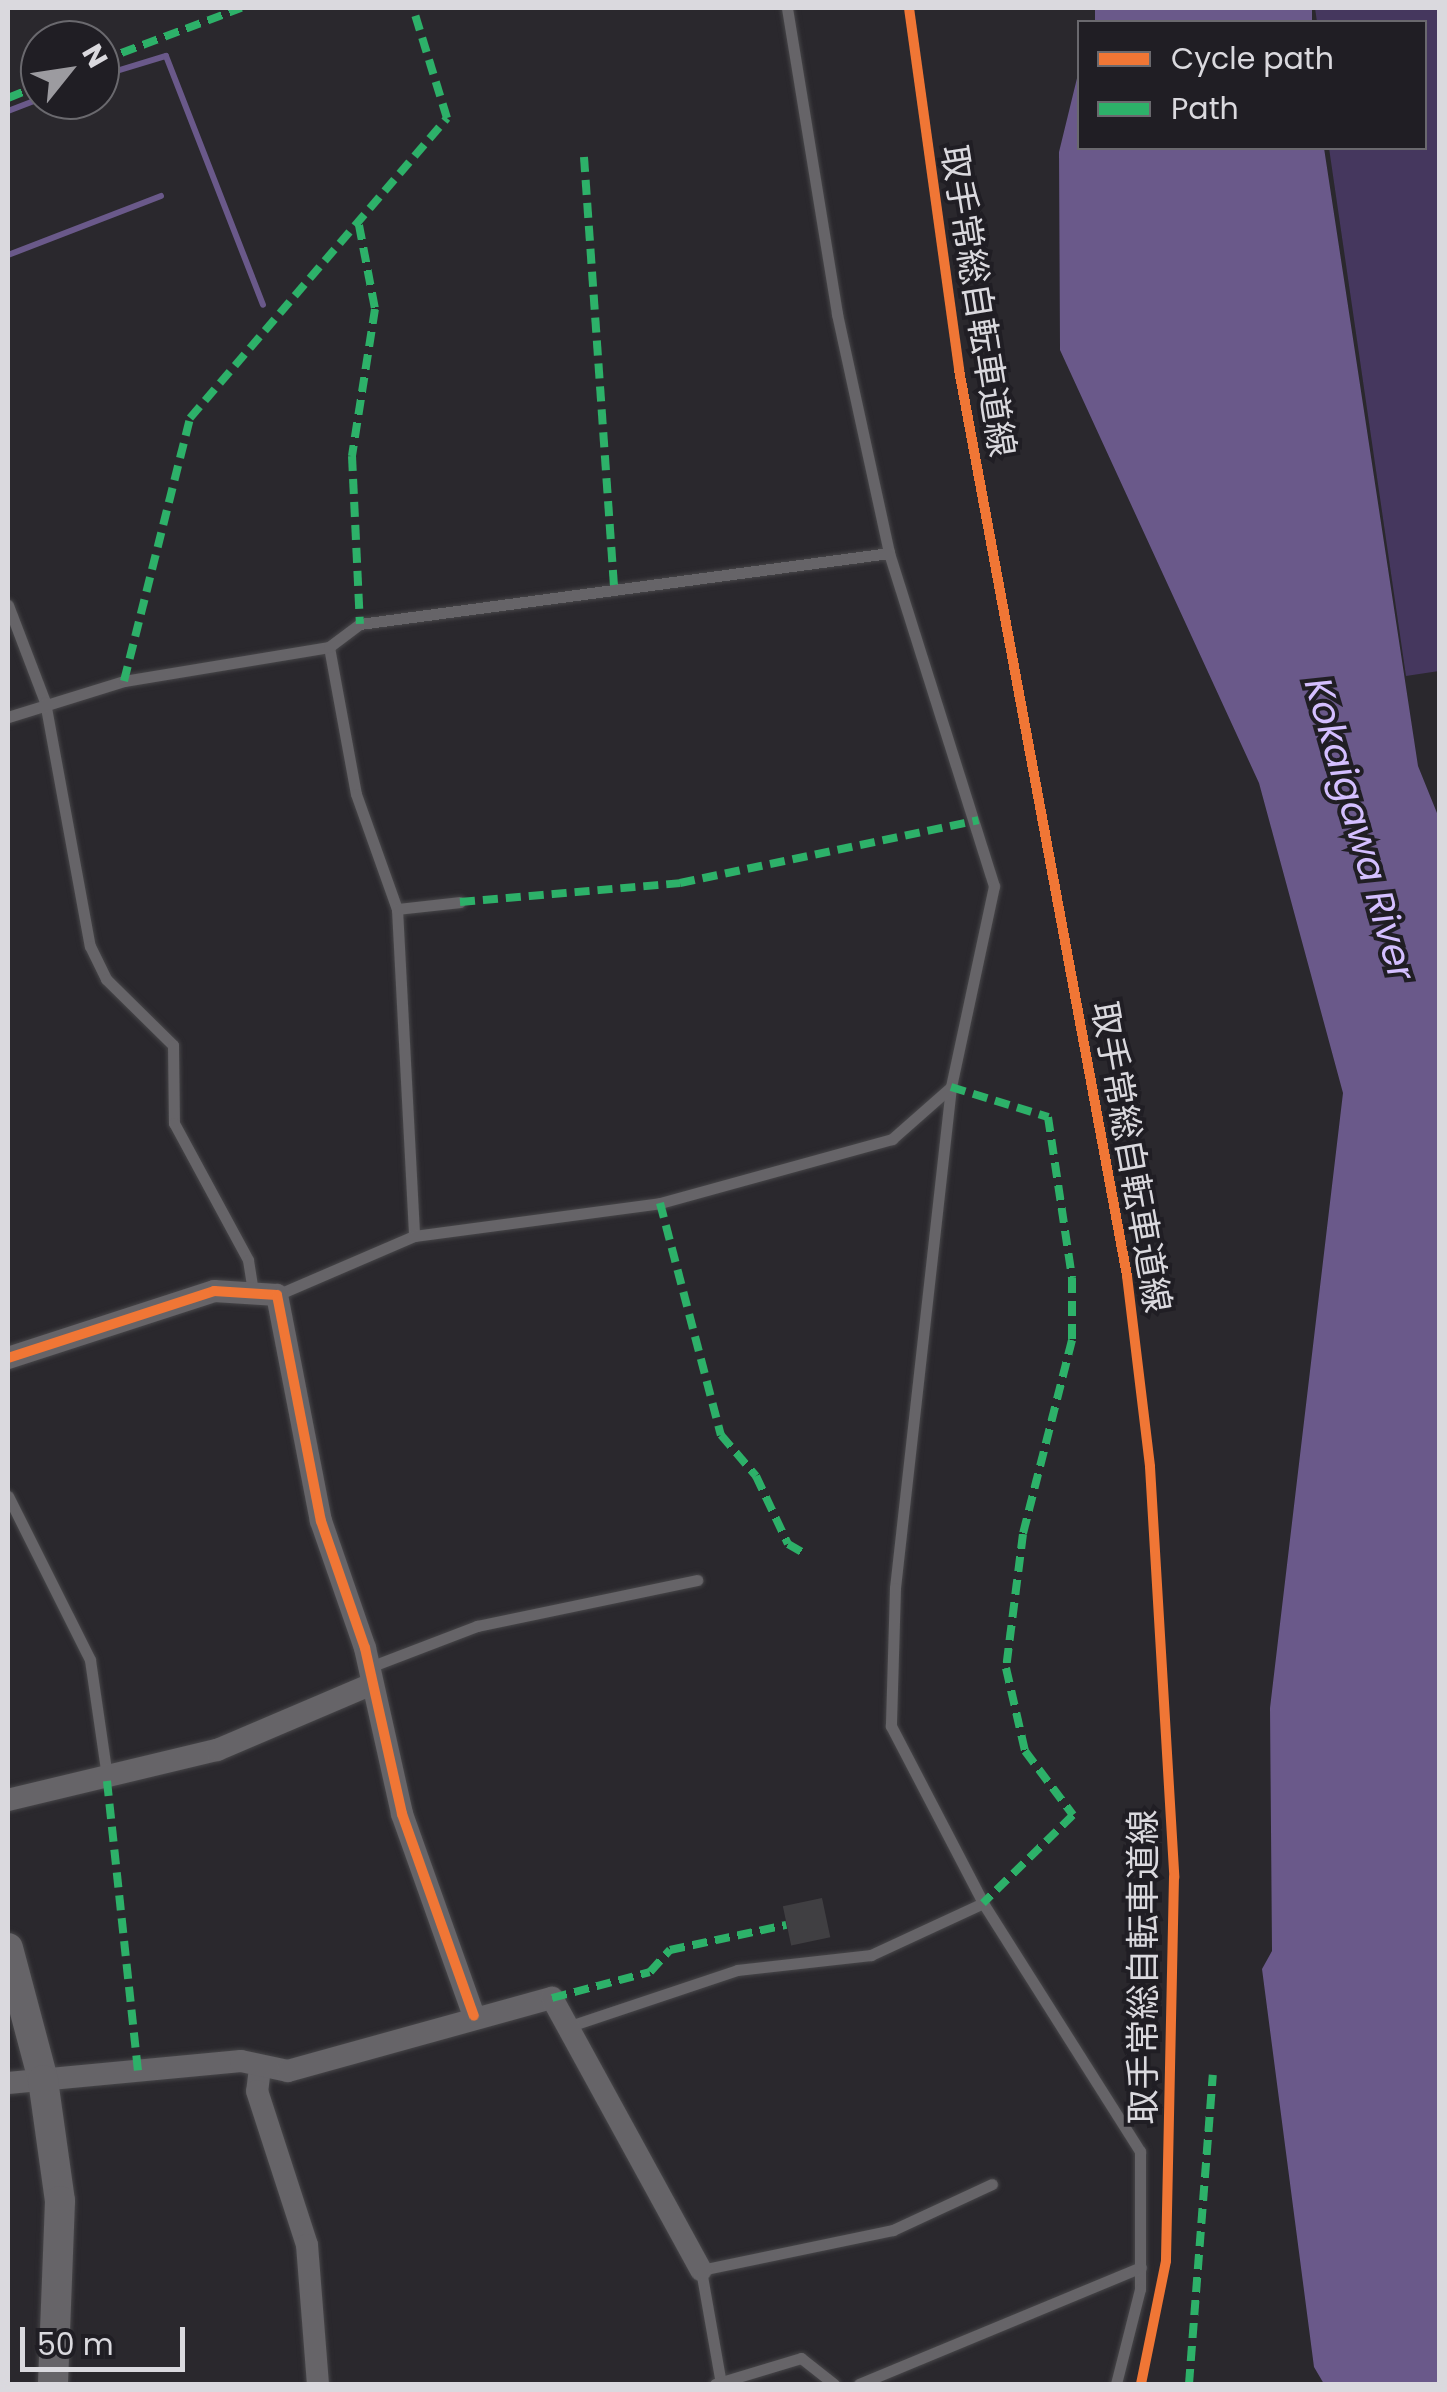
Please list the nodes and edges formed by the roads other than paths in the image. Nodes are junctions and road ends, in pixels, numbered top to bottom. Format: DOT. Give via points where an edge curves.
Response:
graph roads {
  1 [pos="787,8"];
  2 [pos="889,554"];
  3 [pos="8,605"];
  4 [pos="329,647"];
  5 [pos="46,702"];
  6 [pos="8,717"];
  7 [pos="460,902"];
  8 [pos="397,909"];
  9 [pos="951,1087"];
  10 [pos="414,1236"];
  11 [pos="253,1290"];
  12 [pos="277,1295"];
  13 [pos="8,1358"];
  14 [pos="8,1496"];
  15 [pos="697,1580"];
  16 [pos="371,1675"];
  17 [pos="107,1780"];
  18 [pos="8,1800"];
  19 [pos="984,1903"];
  20 [pos="8,1948"];
  21 [pos="474,2016"];
  22 [pos="573,2024"];
  23 [pos="260,2068"];
  24 [pos="44,2080"];
  25 [pos="8,2083"];
  26 [pos="992,2184"];
  27 [pos="1141,2267"];
  28 [pos="701,2270"];
  29 [pos="717,2381"];
  30 [pos="53,2384"];
  31 [pos="318,2384"];
  32 [pos="834,2384"];
  33 [pos="859,2384"];
  34 [pos="1116,2384"];
  1 -- 2 [label="lane" via="837,314"];
  2 -- 4 [label="lane" via="478,603 360,624"];
  2 -- 9 [label="lane" via="994,886"];
  3 -- 5 [label="lane"];
  4 -- 5 [label="lane"];
  4 -- 8 [label="lane" via="356,794"];
  5 -- 6 [label="lane"];
  5 -- 11 [label="lane" via="90,946 106,979 172,1045 174,1123 248,1260"];
  7 -- 8 [label="lane"];
  8 -- 10 [label="lane"];
  9 -- 10 [label="lane" via="892,1139 684,1198"];
  9 -- 19 [label="lane" via="895,1588 891,1726"];
  10 -- 12 [label="lane"];
  11 -- 12 [label="street"];
  11 -- 13 [label="street" via="154,1305"];
  12 -- 16 [label="street" via="321,1521"];
  14 -- 17 [label="lane" via="90,1660"];
  15 -- 16 [label="lane" via="478,1626"];
  16 -- 17 [label="street" via="217,1750"];
  16 -- 21 [label="street" via="402,1814"];
  17 -- 18 [label="street"];
  19 -- 22 [label="lane" via="871,1955 737,1970"];
  19 -- 27 [label="lane" via="1140,2151"];
  20 -- 24 [label="street"];
  21 -- 22 [label="street" via="552,1998"];
  21 -- 23 [label="street" via="288,2071"];
  22 -- 28 [label="street"];
  23 -- 24 [label="street" via="241,2061"];
  23 -- 31 [label="street" via="256,2091 307,2246"];
  24 -- 25 [label="street"];
  24 -- 30 [label="street" via="60,2200"];
  26 -- 28 [label="lane" via="893,2230"];
  27 -- 33 [label="lane"];
  27 -- 34 [label="lane"];
  28 -- 29 [label="lane"];
  29 -- 32 [label="lane" via="801,2358"];
}
